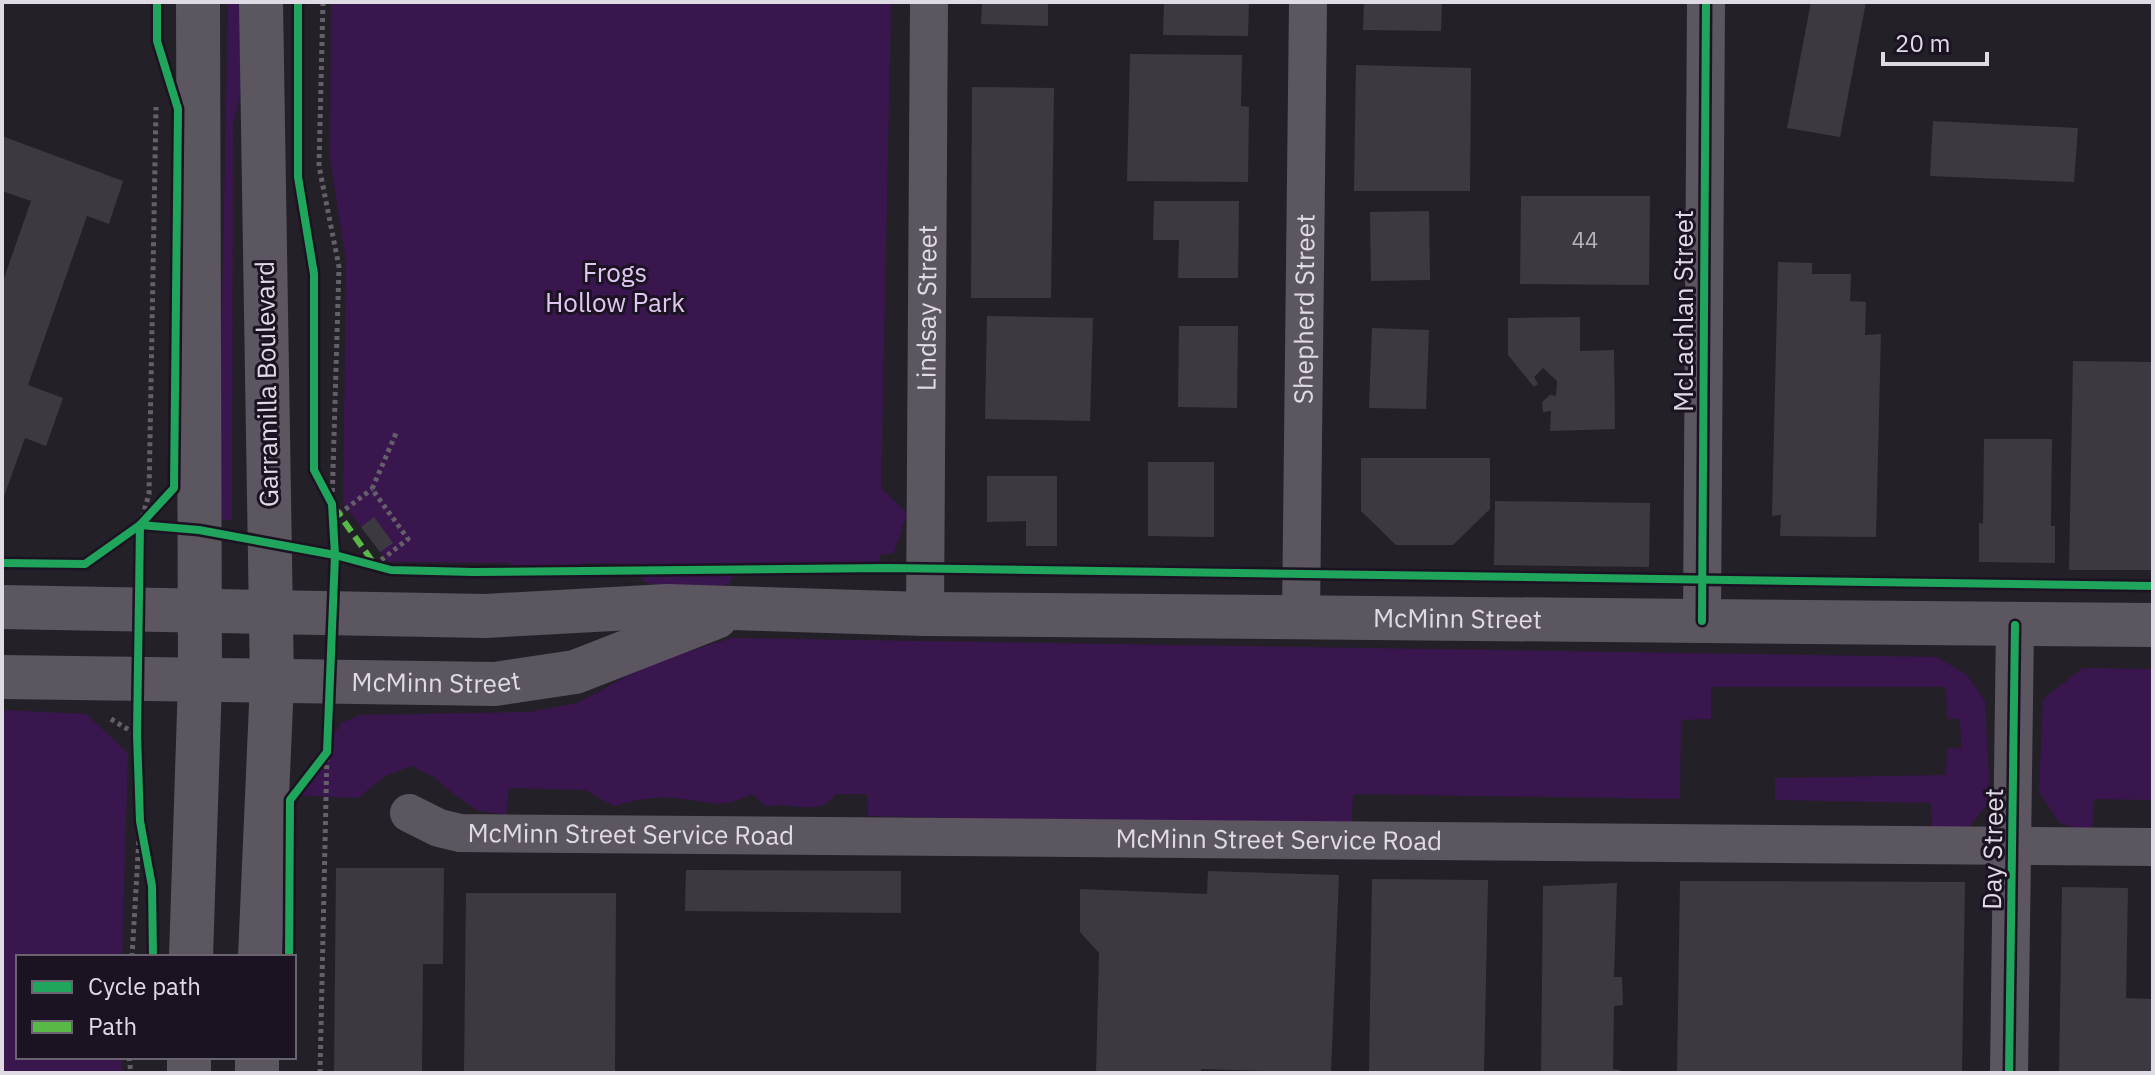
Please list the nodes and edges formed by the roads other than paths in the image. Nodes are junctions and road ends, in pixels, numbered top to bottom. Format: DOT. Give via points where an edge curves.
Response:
graph roads {
  1 [pos="178,2"];
  2 [pos="198,2"];
  3 [pos="261,2"];
  4 [pos="929,2"];
  5 [pos="1308,2"];
  6 [pos="1706,2"];
  7 [pos="198,76"];
  8 [pos="2,607"];
  9 [pos="199,611"];
  10 [pos="762,611"];
  11 [pos="271,613"];
  12 [pos="925,614"];
  13 [pos="1301,617"];
  14 [pos="1702,621"];
  15 [pos="2015,625"];
  16 [pos="2153,625"];
  17 [pos="2,677"];
  18 [pos="200,681"];
  19 [pos="272,682"];
  20 [pos="409,813"];
  21 [pos="2014,845"];
  22 [pos="2153,847"];
  23 [pos="191,955"];
  24 [pos="260,955"];
  25 [pos="2009,1073"];
  1 -- 7 [label="street"];
  2 -- 7 [label="street"];
  3 -- 11 [label="street, Garramilla Boulevard"];
  4 -- 12 [label="street, Lindsay Street"];
  5 -- 13 [label="street, Shepherd Street"];
  6 -- 14 [label="street, McLachlan Street"];
  7 -- 9 [label="street"];
  8 -- 9 [label="street, McMinn Street"];
  9 -- 11 [label="street, McMinn Street"];
  9 -- 18 [label="street"];
  10 -- 11 [label="street, McMinn Street" via="667,606 514,616"];
  10 -- 12 [label="street, McMinn Street"];
  10 -- 19 [label="street, McMinn Street" via="693,624 587,668 540,679 495,684"];
  11 -- 19 [label="street, Garramilla Boulevard"];
  12 -- 13 [label="street, McMinn Street"];
  13 -- 14 [label="street, McMinn Street"];
  14 -- 15 [label="street, McMinn Street"];
  15 -- 16 [label="street, McMinn Street"];
  15 -- 21 [label="street, Day Street"];
  17 -- 18 [label="street, McMinn Street"];
  18 -- 19 [label="street, McMinn Street"];
  18 -- 23 [label="street"];
  19 -- 24 [label="street, Garramilla Boulevard"];
  20 -- 21 [label="street, McMinn Street Service Road" via="460,833"];
  21 -- 22 [label="street, McMinn Street Service Road"];
  21 -- 25 [label="street, Day Street"];
}
